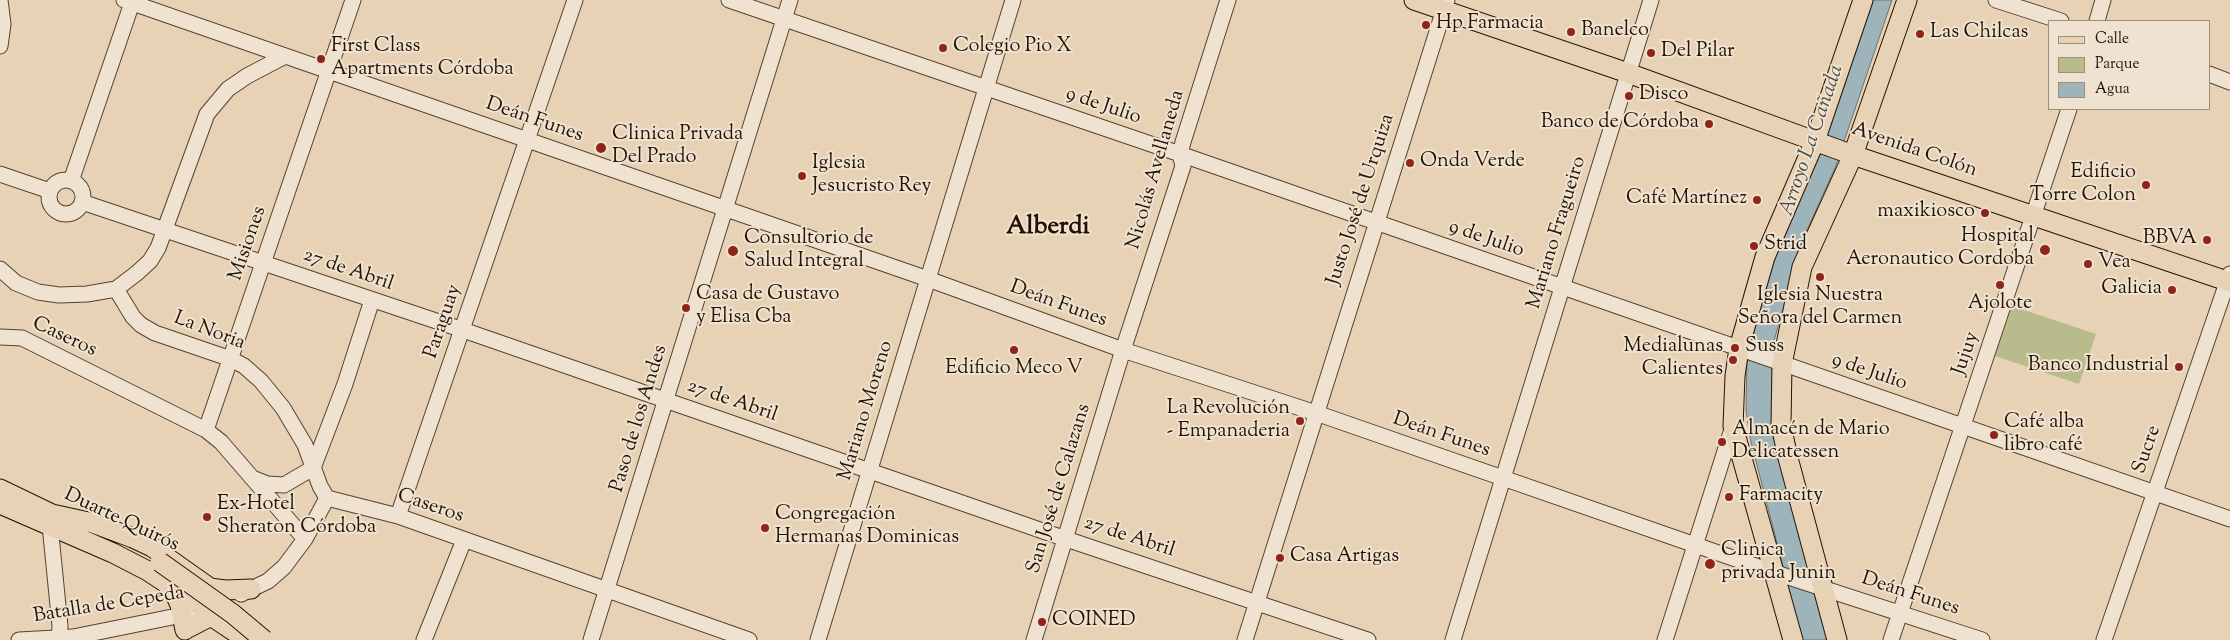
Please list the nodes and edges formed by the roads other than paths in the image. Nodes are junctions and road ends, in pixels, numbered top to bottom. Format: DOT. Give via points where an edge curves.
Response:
graph roads {
  1 [pos="0,0"];
  2 [pos="353,0"];
  3 [pos="575,0"];
  4 [pos="729,0"];
  5 [pos="790,0"];
  6 [pos="1012,0"];
  7 [pos="1228,0"];
  8 [pos="1414,0"];
  9 [pos="1650,0"];
  10 [pos="1863,0"];
  11 [pos="1907,0"];
  12 [pos="1996,0"];
  13 [pos="2103,0"];
  14 [pos="130,1"];
  15 [pos="1445,5"];
  16 [pos="784,19"];
  17 [pos="2058,20"];
  18 [pos="2097,20"];
  19 [pos="0,46"];
  20 [pos="285,56"];
  21 [pos="330,71"];
  22 [pos="1628,73"];
  23 [pos="2210,74"];
  24 [pos="2230,82"];
  25 [pos="987,89"];
  26 [pos="2069,110"];
  27 [pos="526,140"];
  28 [pos="1815,141"];
  29 [pos="1180,154"];
  30 [pos="1852,155"];
  31 [pos="0,174"];
  32 [pos="71,181"];
  33 [pos="50,192"];
  34 [pos="82,202"];
  35 [pos="727,209"];
  36 [pos="2035,216"];
  37 [pos="1376,223"];
  38 [pos="166,230"];
  39 [pos="264,263"];
  40 [pos="0,269"];
  41 [pos="928,279"];
  42 [pos="2229,279"];
  43 [pos="1562,288"];
  44 [pos="116,289"];
  45 [pos="372,300"];
  46 [pos="463,330"];
  47 [pos="0,337"];
  48 [pos="1738,348"];
  49 [pos="1123,350"];
  50 [pos="231,359"];
  51 [pos="1782,364"];
  52 [pos="667,401"];
  53 [pos="1316,413"];
  54 [pos="1733,426"];
  55 [pos="1964,427"];
  56 [pos="206,430"];
  57 [pos="313,468"];
  58 [pos="870,470"];
  59 [pos="251,477"];
  60 [pos="1503,478"];
  61 [pos="0,489"];
  62 [pos="2154,494"];
  63 [pos="328,498"];
  64 [pos="0,504"];
  65 [pos="398,516"];
  66 [pos="51,519"];
  67 [pos="2230,519"];
  68 [pos="305,539"];
  69 [pos="1066,539"];
  70 [pos="464,540"];
  71 [pos="1695,545"];
  72 [pos="1774,572"];
  73 [pos="196,580"];
  74 [pos="167,586"];
  75 [pos="1823,588"];
  76 [pos="251,589"];
  77 [pos="607,590"];
  78 [pos="1258,602"];
  79 [pos="232,604"];
  80 [pos="1902,612"];
  81 [pos="209,613"];
  82 [pos="183,628"];
  83 [pos="60,639"];
  84 [pos="18,640"];
  85 [pos="247,640"];
  86 [pos="264,640"];
  87 [pos="274,640"];
  88 [pos="424,640"];
  89 [pos="591,640"];
  90 [pos="749,640"];
  91 [pos="818,640"];
  92 [pos="1034,640"];
  93 [pos="1245,640"];
  94 [pos="1368,640"];
  95 [pos="1453,640"];
  96 [pos="1665,640"];
  97 [pos="1793,640"];
  98 [pos="1837,640"];
  99 [pos="1891,640"];
  100 [pos="1982,640"];
  101 [pos="2104,640"];
  1 -- 19 [label="street" via="3,24"];
  2 -- 21 [label="street, Misiones"];
  3 -- 27 [label="street, Paraguay"];
  4 -- 16 [label="street, 9 de Julio"];
  5 -- 16 [label="street, Paso de los Andes"];
  6 -- 25 [label="street, Mariano Moreno"];
  7 -- 29 [label="street, Nicolás Avellaneda"];
  8 -- 15 [label="main road, Avenida Colón"];
  9 -- 22 [label="street, Mariano Fragueiro"];
  10 -- 28 [label="main road"];
  11 -- 30 [label="main road"];
  12 -- 17 [label="street"];
  13 -- 18 [label="street"];
  14 -- 20 [label="street, Deán Funes"];
  14 -- 32 [label="street"];
  15 -- 22 [label="main road, Avenida Colón"];
  15 -- 37 [label="street, Justo José de Urquiza"];
  16 -- 25 [label="street, 9 de Julio"];
  16 -- 35 [label="street, Paso de los Andes"];
  20 -- 21 [label="street, Deán Funes"];
  20 -- 38 [label="street" via="228,89 207,114"];
  21 -- 27 [label="street, Deán Funes"];
  21 -- 39 [label="street, Misiones"];
  22 -- 28 [label="main road, Avenida Colón"];
  22 -- 43 [label="street, Mariano Fragueiro"];
  23 -- 24 [label="street"];
  25 -- 29 [label="street, 9 de Julio"];
  25 -- 41 [label="street, Mariano Moreno"];
  26 -- 36 [label="street, Jujuy"];
  27 -- 35 [label="street, Deán Funes"];
  27 -- 46 [label="street, Paraguay"];
  28 -- 30 [label="main road, Avenida Colón"];
  28 -- 48 [label="main road" via="1765,257"];
  29 -- 37 [label="street, 9 de Julio"];
  29 -- 49 [label="street, Nicolás Avellaneda" via="1183,166"];
  30 -- 36 [label="main road, Avenida Colón"];
  30 -- 51 [label="main road" via="1802,267"];
  31 -- 33 [label="street"];
  32 -- 33 [label="street" via="56,183"];
  32 -- 34 [label="street" via="82,191"];
  33 -- 34 [label="street" via="51,204 59,212 71,213"];
  34 -- 38 [label="street, 27 de Abril"];
  35 -- 41 [label="street, Deán Funes"];
  35 -- 52 [label="street, Paso de los Andes"];
  36 -- 42 [label="main road, Avenida Colón"];
  36 -- 55 [label="street, Jujuy"];
  37 -- 43 [label="street, 9 de Julio"];
  37 -- 53 [label="street, Justo José de Urquiza"];
  38 -- 39 [label="street, 27 de Abril"];
  38 -- 44 [label="street" via="150,261"];
  39 -- 45 [label="street, 27 de Abril"];
  39 -- 50 [label="street, Misiones"];
  40 -- 44 [label="street" via="16,283 38,292 87,294"];
  41 -- 49 [label="street, Deán Funes"];
  41 -- 58 [label="street, Mariano Moreno"];
  42 -- 62 [label="street, Sucre"];
  43 -- 48 [label="street, 9 de Julio"];
  43 -- 60 [label="street, Mariano Fragueiro"];
  44 -- 50 [label="street, La Noria" via="141,325 155,333"];
  45 -- 46 [label="street, 27 de Abril"];
  45 -- 57 [label="street"];
  46 -- 52 [label="street, 27 de Abril"];
  46 -- 65 [label="street, Paraguay"];
  47 -- 56 [label="street, Caseros" via="22,338"];
  48 -- 51 [label="street, 9 de Julio"];
  48 -- 54 [label="main road"];
  49 -- 53 [label="street, Deán Funes"];
  49 -- 69 [label="street, San José de Calazans"];
  50 -- 56 [label="street, Misiones"];
  50 -- 57 [label="street, La Noria" via="261,382 283,408 306,445"];
  51 -- 55 [label="street, 9 de Julio"];
  51 -- 75 [label="main road" via="1781,425"];
  52 -- 58 [label="street, 27 de Abril"];
  52 -- 77 [label="street, Paso de los Andes"];
  53 -- 60 [label="street, Deán Funes"];
  53 -- 78 [label="street, Justo José de Urquiza"];
  54 -- 71 [label="street"];
  54 -- 72 [label="main road"];
  55 -- 62 [label="street, 9 de Julio"];
  55 -- 80 [label="street, Jujuy"];
  56 -- 59 [label="street, Caseros" via="222,442"];
  57 -- 59 [label="street" via="284,485 267,484"];
  57 -- 63 [label="street"];
  58 -- 69 [label="street, 27 de Abril"];
  58 -- 91 [label="street, Mariano Moreno"];
  59 -- 68 [label="street, Caseros"];
  60 -- 71 [label="street, Deán Funes"];
  60 -- 95 [label="street, Mariano Fragueiro"];
  61 -- 66 [label="main road, Duarte Quirós"];
  62 -- 67 [label="street, 9 de Julio"];
  62 -- 101 [label="street, Sucre"];
  63 -- 65 [label="street, Caseros"];
  63 -- 68 [label="street"];
  64 -- 66 [label="main road, Duarte Quirós"];
  65 -- 70 [label="street, Caseros"];
  66 -- 73 [label="main road" via="93,522 133,538 152,547"];
  66 -- 74 [label="main road, Duarte Quirós" via="148,572"];
  66 -- 83 [label="street"];
  66 -- 86 [label="main road, Duarte Quirós, bridge" via="160,562"];
  68 -- 76 [label="street" via="284,568"];
  69 -- 78 [label="street, 27 de Abril"];
  69 -- 92 [label="street, San José de Calazans"];
  70 -- 77 [label="street, Caseros"];
  70 -- 88 [label="street"];
  71 -- 72 [label="street, Deán Funes"];
  71 -- 96 [label="street"];
  72 -- 75 [label="street, Deán Funes"];
  72 -- 97 [label="main road"];
  73 -- 76 [label="main road" via="210,588"];
  73 -- 81 [label="main road" via="210,598"];
  74 -- 81 [label="main road, Duarte Quirós"];
  74 -- 82 [label="main road" via="178,598"];
  75 -- 80 [label="street, Deán Funes"];
  75 -- 98 [label="main road"];
  76 -- 79 [label="street"];
  77 -- 89 [label="street, Paso de los Andes"];
  77 -- 90 [label="street, Caseros"];
  78 -- 93 [label="street, Justo José de Urquiza"];
  78 -- 94 [label="street, 27 de Abril"];
  79 -- 81 [label="main road"];
  79 -- 87 [label="main road"];
  80 -- 99 [label="street, Jujuy"];
  80 -- 100 [label="street, Deán Funes"];
  81 -- 82 [label="main road"];
  81 -- 85 [label="main road, Duarte Quirós"];
  82 -- 83 [label="street, Batalla de Cepeda"];
  83 -- 84 [label="street, Batalla de Cepeda"];
}
